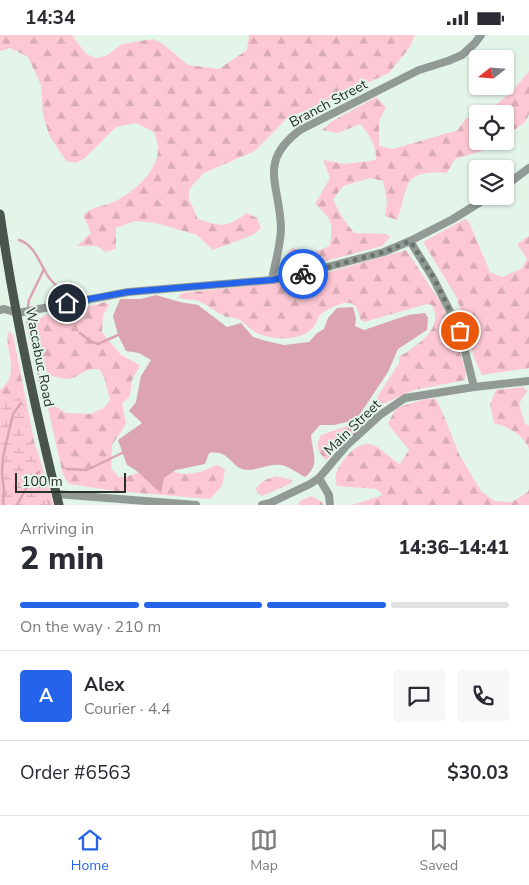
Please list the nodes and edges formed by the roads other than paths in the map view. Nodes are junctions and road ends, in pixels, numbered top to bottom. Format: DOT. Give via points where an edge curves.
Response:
graph roads {
  1 [pos="481,35"];
  2 [pos="529,168"];
  3 [pos="514,179"];
  4 [pos="476,205"];
  5 [pos="0,214"];
  6 [pos="410,241"];
  7 [pos="272,280"];
  8 [pos="0,310"];
  9 [pos="18,313"];
  10 [pos="529,381"];
  11 [pos="474,387"];
  12 [pos="318,478"];
  13 [pos="56,493"];
  14 [pos="59,505"];
  15 [pos="196,505"];
  16 [pos="262,505"];
  17 [pos="330,505"];
  1 -- 7 [label="street, Branch Street" via="462,55 419,70 288,139 274,160 281,237"];
  2 -- 3 [label="street"];
  4 -- 6 [label="street"];
  5 -- 9 [label="main road, Waccabuc Road"];
  6 -- 7 [label="street" via="384,252"];
  6 -- 11 [label="street" via="434,278 460,331"];
  7 -- 9 [label="street" via="128,292"];
  8 -- 9 [label="street"];
  9 -- 13 [label="main road, Waccabuc Road"];
  10 -- 11 [label="street, Main Street"];
  11 -- 12 [label="street, Main Street" via="414,396 397,402 347,445"];
  12 -- 16 [label="street, Main Street" via="287,496"];
  12 -- 17 [label="street" via="329,495"];
  13 -- 14 [label="main road, Waccabuc Road"];
  13 -- 15 [label="street"];
}
